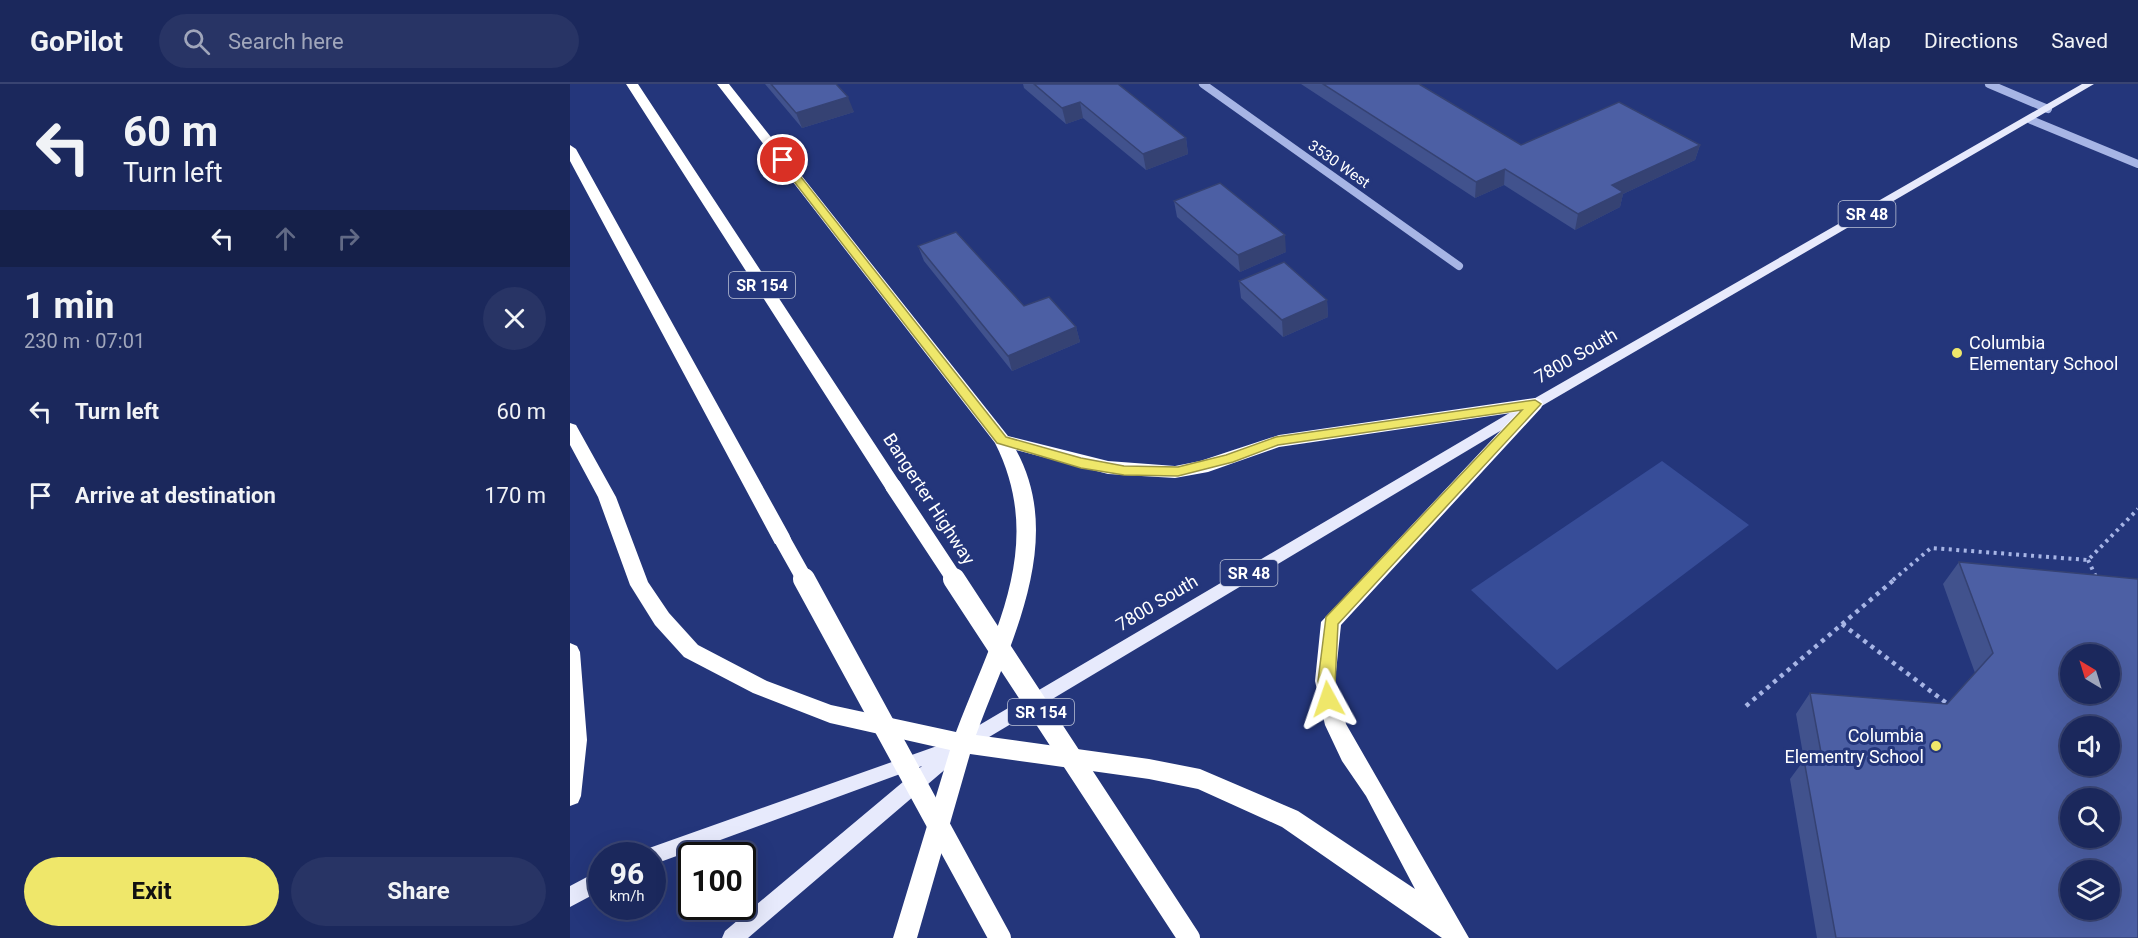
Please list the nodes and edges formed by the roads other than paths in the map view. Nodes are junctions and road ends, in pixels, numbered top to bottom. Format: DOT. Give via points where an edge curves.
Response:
graph roads {
  1 [pos="632,84"];
  2 [pos="723,84"];
  3 [pos="1203,84"];
  4 [pos="1989,84"];
  5 [pos="2089,84"];
  6 [pos="2048,109"];
  7 [pos="2031,120"];
  8 [pos="570,149"];
  9 [pos="2138,164"];
  10 [pos="1459,266"];
  11 [pos="1535,404"];
  12 [pos="570,429"];
  13 [pos="1002,440"];
  14 [pos="570,652"];
  15 [pos="963,743"];
  16 [pos="570,796"];
  17 [pos="666,851"];
  18 [pos="588,887"];
  19 [pos="570,897"];
  20 [pos="1452,931"];
  21 [pos="732,938"];
  22 [pos="904,938"];
  23 [pos="1000,938"];
  24 [pos="1189,938"];
  1 -- 24 [label="highway, Bangerter Highway / SR 154, bridge"];
  2 -- 13 [label="highway"];
  3 -- 10 [label="street, 3530 West"];
  4 -- 6 [label="street"];
  5 -- 6 [label="main road, 7800 South / SR 48"];
  6 -- 7 [label="main road, 7800 South / SR 48"];
  7 -- 9 [label="street"];
  7 -- 11 [label="main road, 7800 South / SR 48"];
  8 -- 23 [label="highway, bridge"];
  11 -- 13 [label="highway" via="1276,441 1178,472 1124,471"];
  11 -- 15 [label="main road, 7800 South / SR 48"];
  11 -- 20 [label="highway" via="1331,621 1325,681 1336,725"];
  12 -- 15 [label="highway" via="608,497 640,585 662,619 692,651 760,687 830,714"];
  13 -- 15 [label="highway" via="1018,472 1026,509 1025,550 1011,620"];
  14 -- 16 [label="highway" via="576,740"];
  15 -- 17 [label="main road, 7800 South"];
  15 -- 20 [label="highway" via="1200,779 1290,819"];
  15 -- 21 [label="main road, 7800 South"];
  15 -- 22 [label="highway"];
  18 -- 19 [label="main road"];
}
